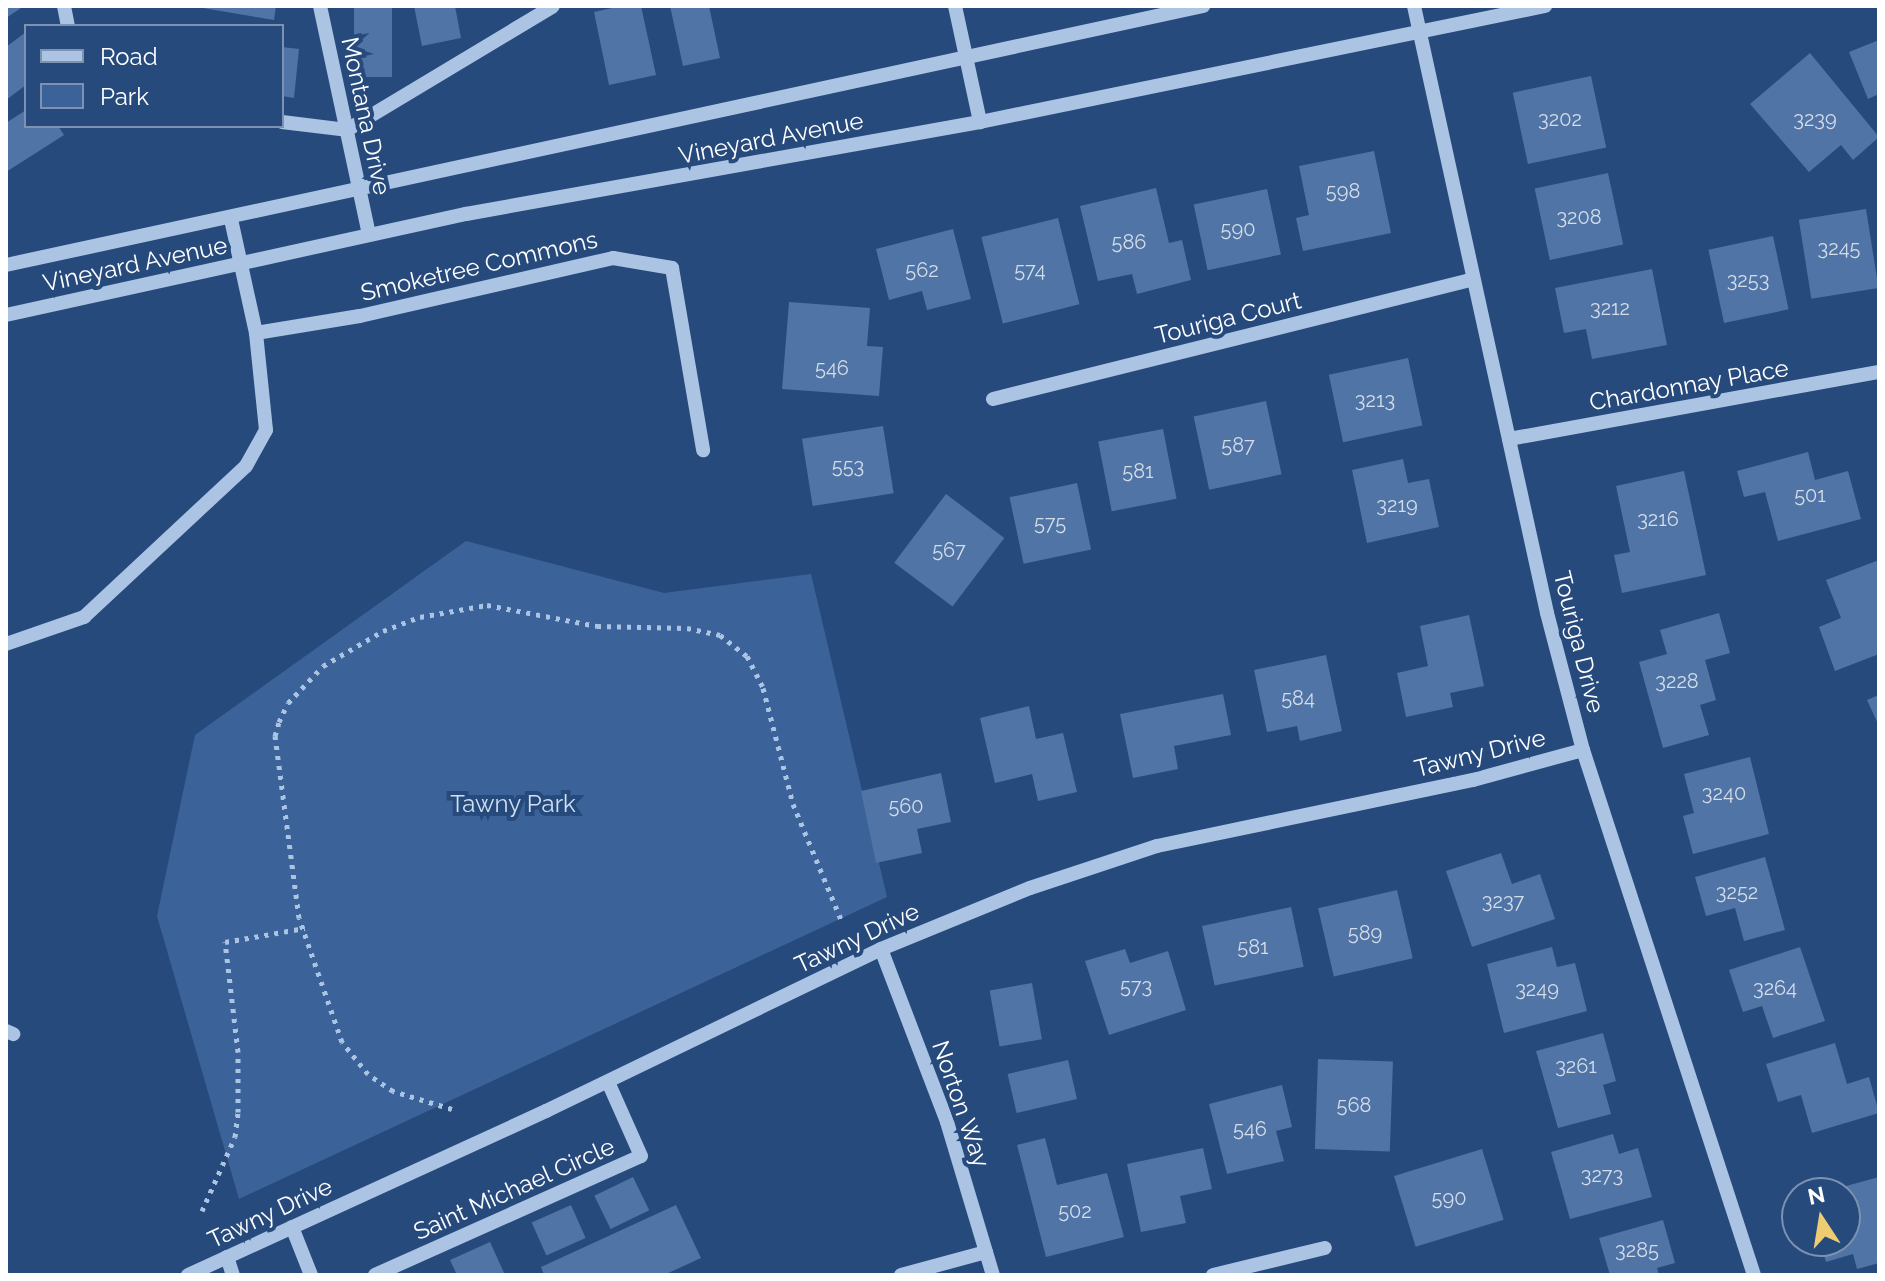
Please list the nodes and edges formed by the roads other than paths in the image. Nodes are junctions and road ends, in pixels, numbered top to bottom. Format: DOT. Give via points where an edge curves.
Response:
graph roads {
  1 [pos="320,6"];
  2 [pos="553,6"];
  3 [pos="955,6"];
  4 [pos="1203,6"];
  5 [pos="1414,6"];
  6 [pos="1545,6"];
  7 [pos="1419,33"];
  8 [pos="966,55"];
  9 [pos="284,122"];
  10 [pos="980,122"];
  11 [pos="347,130"];
  12 [pos="359,190"];
  13 [pos="231,219"];
  14 [pos="369,235"];
  15 [pos="244,263"];
  16 [pos="6,265"];
  17 [pos="1473,279"];
  18 [pos="6,315"];
  19 [pos="256,333"];
  20 [pos="1878,375"];
  21 [pos="993,399"];
  22 [pos="1509,439"];
  23 [pos="703,450"];
  24 [pos="6,644"];
  25 [pos="1583,750"];
  26 [pos="881,949"];
  27 [pos="608,1082"];
  28 [pos="292,1227"];
  29 [pos="1325,1248"];
  30 [pos="986,1252"];
  31 [pos="227,1257"];
  32 [pos="188,1275"];
  33 [pos="233,1275"];
  34 [pos="311,1275"];
  35 [pos="375,1275"];
  36 [pos="901,1275"];
  37 [pos="993,1275"];
  38 [pos="1213,1275"];
  39 [pos="1754,1275"];
  1 -- 11 [label="street, Montana Drive"];
  2 -- 11 [label="street"];
  3 -- 8 [label="street"];
  4 -- 8 [label="street, Vineyard Avenue"];
  5 -- 7 [label="street, Touriga Drive"];
  6 -- 7 [label="street, Vineyard Avenue"];
  7 -- 10 [label="street, Vineyard Avenue"];
  7 -- 17 [label="street, Touriga Drive"];
  8 -- 10 [label="street"];
  8 -- 12 [label="street, Vineyard Avenue"];
  9 -- 11 [label="street"];
  10 -- 14 [label="street, Vineyard Avenue"];
  11 -- 12 [label="street, Montana Drive"];
  12 -- 13 [label="street, Vineyard Avenue"];
  12 -- 14 [label="street, Montana Drive"];
  13 -- 15 [label="street"];
  13 -- 16 [label="street, Vineyard Avenue"];
  14 -- 15 [label="street, Vineyard Avenue"];
  15 -- 18 [label="street, Vineyard Avenue"];
  15 -- 19 [label="street"];
  17 -- 21 [label="street, Touriga Court"];
  17 -- 22 [label="street, Touriga Drive"];
  19 -- 23 [label="street, Smoketree Commons" via="360,316 613,258 672,268"];
  19 -- 24 [label="street" via="266,430 246,466 84,617"];
  20 -- 22 [label="street, Chardonnay Place"];
  22 -- 25 [label="street, Touriga Drive"];
  25 -- 26 [label="street, Tawny Drive" via="1473,780 1157,846 1030,888"];
  25 -- 39 [label="street, Touriga Drive"];
  26 -- 27 [label="street, Tawny Drive"];
  26 -- 30 [label="street, Norton Way" via="947,1122"];
  27 -- 28 [label="street, Tawny Drive"];
  27 -- 35 [label="street, Saint Michael Circle" via="641,1156"];
  28 -- 31 [label="street, Tawny Drive"];
  28 -- 34 [label="street"];
  29 -- 38 [label="street"];
  30 -- 36 [label="street"];
  30 -- 37 [label="street, Norton Way"];
  31 -- 32 [label="street, Tawny Drive"];
  31 -- 33 [label="street"];
}
